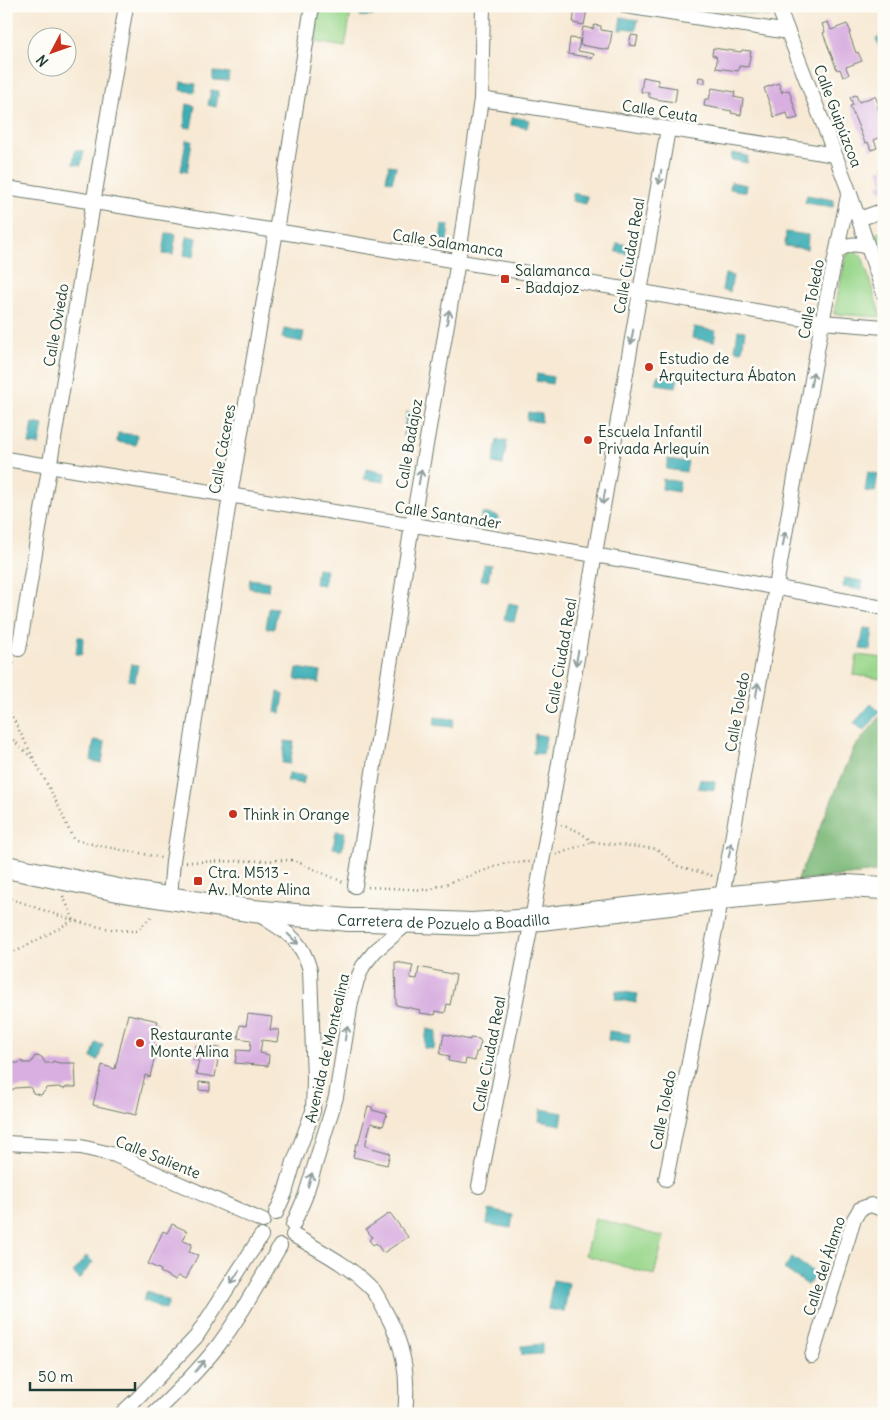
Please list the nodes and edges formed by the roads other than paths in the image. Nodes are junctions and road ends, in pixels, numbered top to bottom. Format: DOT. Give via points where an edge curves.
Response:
graph roads {
  1 [pos="126,6"];
  2 [pos="312,6"];
  3 [pos="483,6"];
  4 [pos="626,6"];
  5 [pos="778,6"];
  6 [pos="788,32"];
  7 [pos="480,100"];
  8 [pos="668,129"];
  9 [pos="835,155"];
  10 [pos="6,188"];
  11 [pos="849,191"];
  12 [pos="94,202"];
  13 [pos="884,210"];
  14 [pos="860,220"];
  15 [pos="276,230"];
  16 [pos="869,248"];
  17 [pos="837,251"];
  18 [pos="458,261"];
  19 [pos="640,290"];
  20 [pos="884,294"];
  21 [pos="822,322"];
  22 [pos="884,327"];
  23 [pos="6,459"];
  24 [pos="48,466"];
  25 [pos="230,495"];
  26 [pos="412,525"];
  27 [pos="594,556"];
  28 [pos="775,587"];
  29 [pos="884,608"];
  30 [pos="19,649"];
  31 [pos="6,867"];
  32 [pos="355,886"];
  33 [pos="884,888"];
  34 [pos="723,889"];
  35 [pos="170,898"];
  36 [pos="253,911"];
  37 [pos="532,920"];
  38 [pos="408,923"];
  39 [pos="6,1143"];
  40 [pos="666,1179"];
  41 [pos="479,1186"];
  42 [pos="884,1210"];
  43 [pos="276,1213"];
  44 [pos="262,1221"];
  45 [pos="293,1230"];
  46 [pos="262,1236"];
  47 [pos="280,1246"];
  48 [pos="812,1356"];
  49 [pos="121,1414"];
  50 [pos="154,1414"];
  51 [pos="406,1414"];
  1 -- 12 [label="street, Calle Oviedo"];
  2 -- 15 [label="street, Calle Cáceres"];
  3 -- 7 [label="street, Calle Badajoz"];
  4 -- 6 [label="street"];
  5 -- 6 [label="street, Calle Guipúzcoa"];
  6 -- 9 [label="street, Calle Guipúzcoa"];
  7 -- 8 [label="street, Calle Ceuta"];
  7 -- 18 [label="street, Calle Badajoz"];
  8 -- 9 [label="street, Calle Ceuta"];
  8 -- 19 [label="street, Calle Ciudad Real, one-way"];
  9 -- 11 [label="street, Calle Guipúzcoa"];
  10 -- 12 [label="street, Calle Salamanca"];
  11 -- 14 [label="street, Calle Guipúzcoa"];
  11 -- 17 [label="street, Calle Toledo"];
  12 -- 15 [label="street, Calle Salamanca"];
  12 -- 24 [label="street, Calle Oviedo"];
  13 -- 14 [label="street"];
  14 -- 16 [label="street, Calle Guipúzcoa"];
  15 -- 18 [label="street, Calle Salamanca"];
  15 -- 25 [label="street, Calle Cáceres"];
  16 -- 17 [label="street, Calle Toledo" via="855,243"];
  16 -- 20 [label="street, Calle Guipúzcoa"];
  17 -- 21 [label="street, Calle Toledo"];
  18 -- 19 [label="street, Calle Salamanca"];
  26 -- 18 [label="street, Calle Badajoz, one-way"];
  19 -- 21 [label="street, Calle Salamanca"];
  19 -- 27 [label="street, Calle Ciudad Real, one-way"];
  21 -- 22 [label="street, Calle Salamanca"];
  28 -- 21 [label="street, Calle Toledo, one-way"];
  23 -- 24 [label="street, Calle Santander"];
  24 -- 25 [label="street, Calle Santander"];
  24 -- 30 [label="street, Calle Oviedo"];
  25 -- 26 [label="street, Calle Santander"];
  25 -- 35 [label="street, Calle Cáceres"];
  26 -- 27 [label="street, Calle Santander"];
  26 -- 32 [label="street, Calle Badajoz"];
  27 -- 28 [label="street, Calle Santander"];
  27 -- 37 [label="street, Calle Ciudad Real, one-way"];
  28 -- 29 [label="street, Calle Santander"];
  34 -- 28 [label="street, Calle Toledo, one-way"];
  31 -- 35 [label="main road, Carretera de Pozuelo a Boadilla"];
  33 -- 34 [label="main road, Carretera de Pozuelo a Boadilla"];
  34 -- 37 [label="main road, Carretera de Pozuelo a Boadilla"];
  34 -- 40 [label="street, Calle Toledo"];
  35 -- 36 [label="main road, Carretera de Pozuelo a Boadilla"];
  36 -- 38 [label="main road, Carretera de Pozuelo a Boadilla"];
  36 -- 43 [label="street, Avenida de Montealina, one-way" via="290,934 306,955 310,970 313,1111 286,1193"];
  37 -- 38 [label="main road, Carretera de Pozuelo a Boadilla" via="472,924"];
  37 -- 41 [label="street, Calle Ciudad Real"];
  45 -- 38 [label="street, Avenida de Montealina, one-way" via="336,1097 357,980 363,966 376,951"];
  39 -- 44 [label="street, Calle Saliente" via="81,1147 115,1155"];
  42 -- 48 [label="street, Calle del Álamo" via="871,1205 860,1209 854,1219"];
  43 -- 44 [label="street"];
  43 -- 45 [label="street" via="289,1219"];
  44 -- 46 [label="street"];
  45 -- 47 [label="street" via="290,1240"];
  45 -- 51 [label="street" via="349,1269 375,1292 395,1329 404,1357 408,1389"];
  46 -- 47 [label="street" via="272,1246"];
  46 -- 49 [label="street, one-way" via="196,1337"];
  50 -- 47 [label="street, one-way" via="217,1347"];
}
